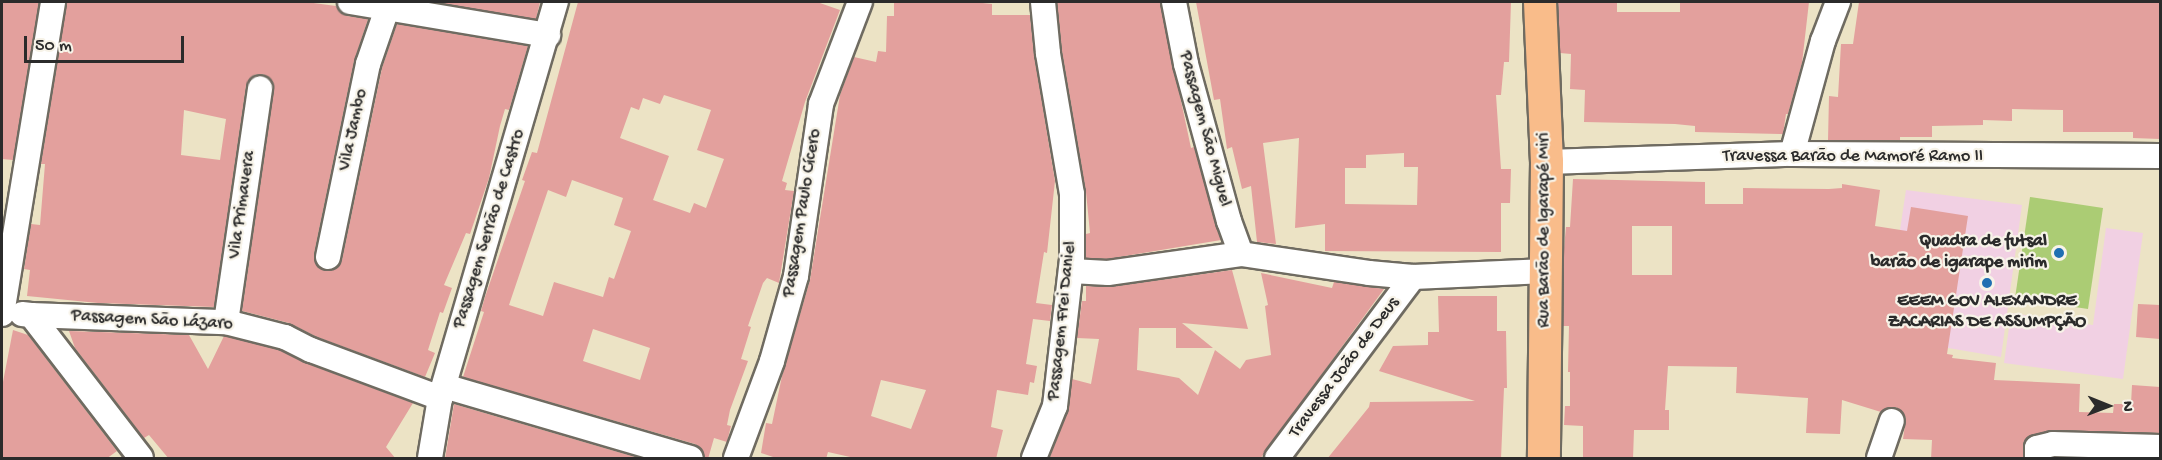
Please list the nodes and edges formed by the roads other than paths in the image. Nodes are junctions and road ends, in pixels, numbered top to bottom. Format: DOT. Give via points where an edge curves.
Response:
graph roads {
  1 [pos="52,2"];
  2 [pos="350,2"];
  3 [pos="556,2"];
  4 [pos="860,2"];
  5 [pos="1043,2"];
  6 [pos="1174,2"];
  7 [pos="1540,2"];
  8 [pos="1838,2"];
  9 [pos="388,6"];
  10 [pos="548,35"];
  11 [pos="260,88"];
  12 [pos="1792,154"];
  13 [pos="2160,156"];
  14 [pos="1547,162"];
  15 [pos="1241,254"];
  16 [pos="328,257"];
  17 [pos="1071,271"];
  18 [pos="1546,272"];
  19 [pos="1413,277"];
  20 [pos="2,312"];
  21 [pos="31,315"];
  22 [pos="226,322"];
  23 [pos="442,392"];
  24 [pos="1892,421"];
  25 [pos="2160,447"];
  26 [pos="141,459"];
  27 [pos="430,459"];
  28 [pos="691,459"];
  29 [pos="736,459"];
  30 [pos="1034,459"];
  31 [pos="1277,459"];
  32 [pos="1544,459"];
  33 [pos="1879,459"];
  34 [pos="2037,459"];
  1 -- 20 [label="street"];
  2 -- 9 [label="street"];
  3 -- 10 [label="street, Passagem Serrão de Castro"];
  4 -- 29 [label="street, Passagem Paulo Cícero" via="822,104 796,276 772,361"];
  5 -- 17 [label="street, Passagem Frei Daniel" via="1071,194"];
  6 -- 15 [label="street, Passagem São Miguel" via="1186,64"];
  7 -- 14 [label="main road, Rua Barão de Igarapé Miri"];
  8 -- 12 [label="street" via="1823,41"];
  9 -- 10 [label="street"];
  9 -- 16 [label="street, Vila Jambo" via="368,64"];
  10 -- 23 [label="street, Passagem Serrão de Castro"];
  11 -- 22 [label="street, Vila Primavera"];
  12 -- 13 [label="street, Travessa Barão de Mamoré Ramo II"];
  12 -- 14 [label="street, Travessa Barão de Mamoré Ramo II"];
  14 -- 18 [label="main road, Rua Barão de Igarapé Miri"];
  15 -- 17 [label="street" via="1108,273"];
  15 -- 19 [label="street"];
  17 -- 30 [label="street, Passagem Frei Daniel" via="1055,406"];
  18 -- 19 [label="street"];
  18 -- 32 [label="main road, Rua Barão de Igarapé Miri"];
  19 -- 31 [label="street, Travessa João de Deus"];
  20 -- 21 [label="street, Passagem São Lázaro"];
  21 -- 22 [label="street, Passagem São Lázaro"];
  21 -- 26 [label="street"];
  22 -- 23 [label="street, Passagem São Lázaro" via="285,337 311,350"];
  23 -- 27 [label="street, Passagem Serrão de Castro"];
  23 -- 28 [label="street, Passagem São Lázaro"];
  24 -- 33 [label="street"];
  25 -- 34 [label="street" via="2053,444 2037,448"];
}
